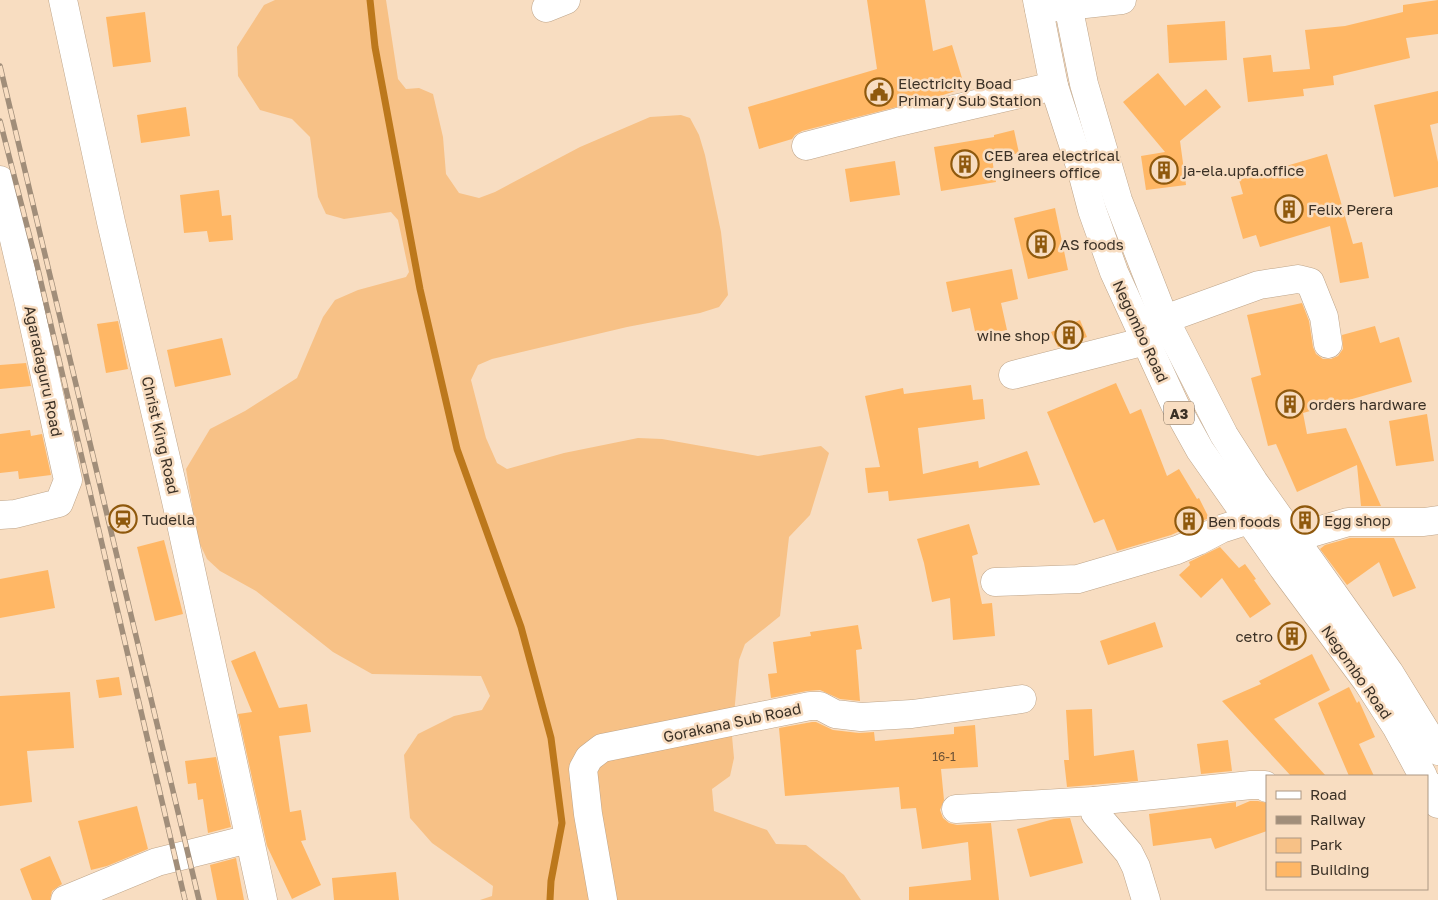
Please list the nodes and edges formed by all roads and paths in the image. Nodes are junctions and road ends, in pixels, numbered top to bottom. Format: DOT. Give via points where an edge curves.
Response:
graph roads {
  1 [pos="63,0"];
  2 [pos="1122,0"];
  3 [pos="1068,3"];
  4 [pos="1038,5"];
  5 [pos="1054,86"];
  6 [pos="806,146"];
  7 [pos="0,180"];
  8 [pos="1164,318"];
  9 [pos="1143,335"];
  10 [pos="1328,344"];
  11 [pos="1013,375"];
  12 [pos="0,515"];
  13 [pos="1249,520"];
  14 [pos="1438,520"];
  15 [pos="1294,538"];
  16 [pos="995,582"];
  17 [pos="1022,699"];
  18 [pos="1438,751"];
  19 [pos="1422,775"];
  20 [pos="1266,786"];
  21 [pos="1094,801"];
  22 [pos="956,809"];
  23 [pos="249,839"];
  24 [pos="65,900"];
  25 [pos="262,900"];
  26 [pos="603,900"];
  27 [pos="1146,900"];
  1 -- 23 [label="main road, Christ King Road"];
  2 -- 3 [label="main road"];
  3 -- 4 [label="main road"];
  3 -- 8 [label="main road, Negombo Road / A3" via="1084,84 1118,200"];
  4 -- 5 [label="main road, Negombo Road / A3"];
  5 -- 6 [label="main road"];
  5 -- 9 [label="main road, Negombo Road / A3" via="1114,272"];
  7 -- 12 [label="main road, Agaradaguru Road" via="68,480 59,503"];
  8 -- 9 [label="main road"];
  8 -- 10 [label="main road" via="1259,285 1298,278 1310,282 1324,317"];
  8 -- 15 [label="main road, Negombo Road / A3" via="1224,435"];
  9 -- 11 [label="main road"];
  9 -- 13 [label="main road, Negombo Road / A3" via="1200,450"];
  13 -- 16 [label="main road" via="1177,550 1078,579"];
  13 -- 19 [label="main road, Negombo Road / A3" via="1366,680"];
  14 -- 15 [label="main road" via="1348,522"];
  15 -- 18 [label="main road, Negombo Road / A3" via="1388,672"];
  17 -- 26 [label="main road, Gorakana Sub Road" via="912,714 861,717 835,714 820,706 810,706 602,748 589,758 583,769"];
  20 -- 21 [label="main road" via="1250,785"];
  21 -- 22 [label="main road"];
  21 -- 27 [label="main road" via="1095,813 1136,867"];
  23 -- 24 [label="main road" via="157,862"];
  23 -- 25 [label="main road, Christ King Road"];
}
